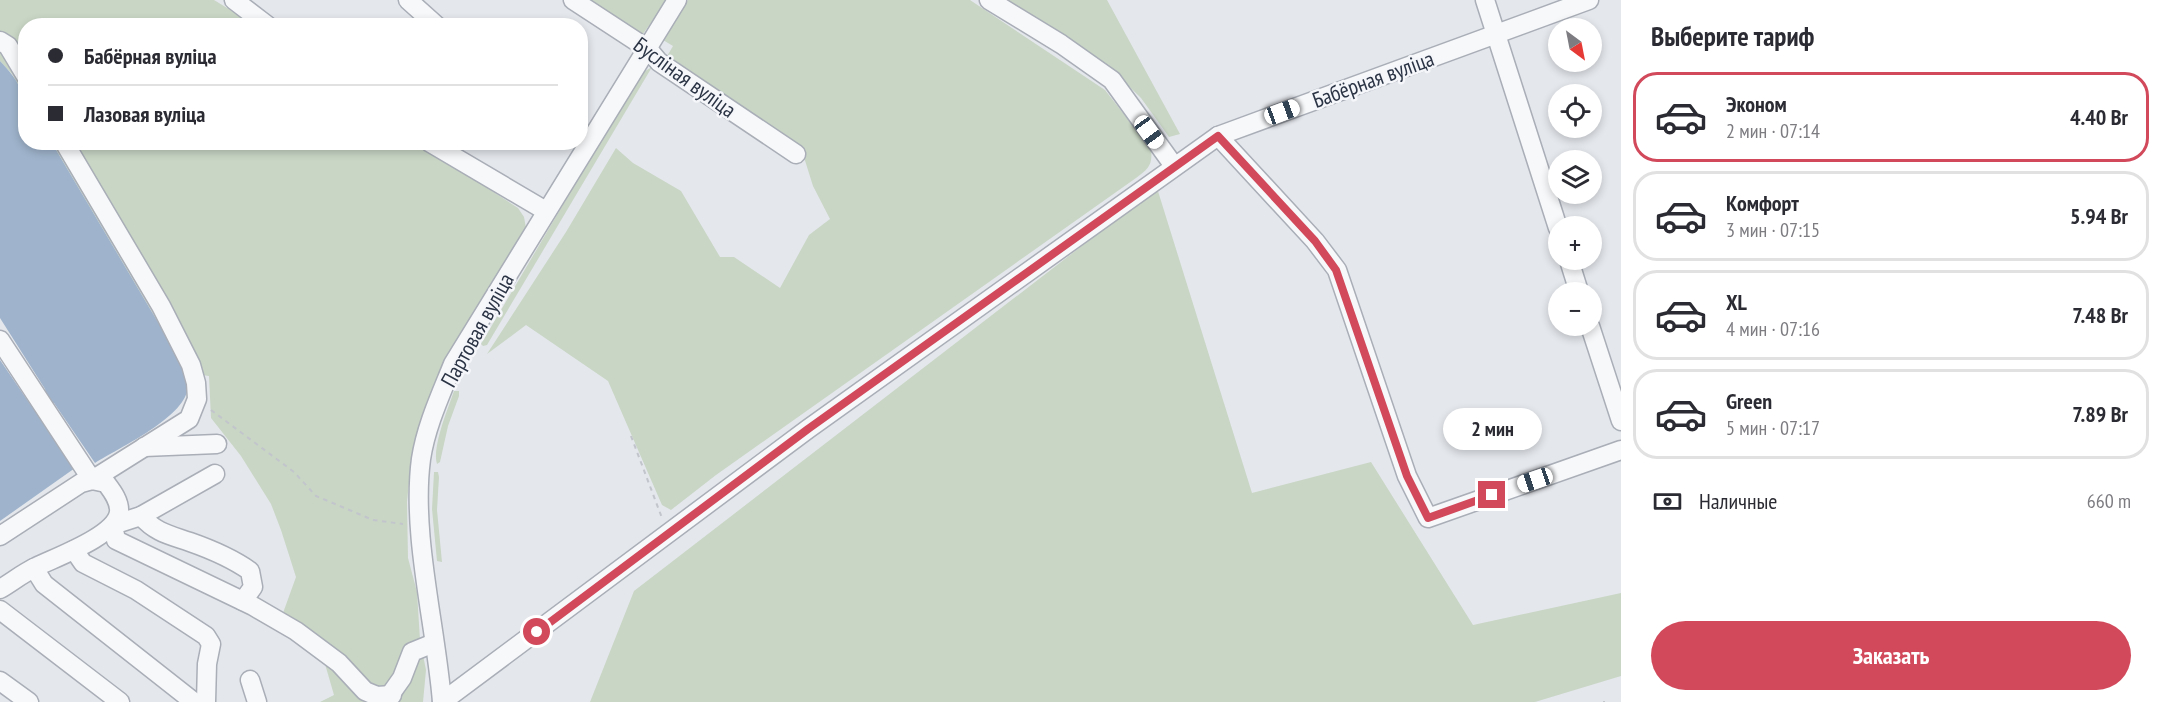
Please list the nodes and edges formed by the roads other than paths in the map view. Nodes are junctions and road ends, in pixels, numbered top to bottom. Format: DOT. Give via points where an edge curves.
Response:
graph roads {
  1 [pos="234,0"];
  2 [pos="408,0"];
  3 [pos="573,0"];
  4 [pos="677,0"];
  5 [pos="989,0"];
  6 [pos="1485,0"];
  7 [pos="1588,0"];
  8 [pos="257,18"];
  9 [pos="428,18"];
  10 [pos="1496,34"];
  11 [pos="0,41"];
  12 [pos="648,49"];
  13 [pos="18,63"];
  14 [pos="1218,136"];
  15 [pos="588,144"];
  16 [pos="69,150"];
  17 [pos="443,150"];
  18 [pos="584,150"];
  19 [pos="796,154"];
  20 [pos="1174,166"];
  21 [pos="546,211"];
  22 [pos="1554,216"];
  23 [pos="1593,336"];
  24 [pos="0,340"];
  25 [pos="1621,421"];
  26 [pos="217,444"];
  27 [pos="144,447"];
  28 [pos="1621,450"];
  29 [pos="215,474"];
  30 [pos="92,480"];
  31 [pos="141,516"];
  32 [pos="113,525"];
  33 [pos="0,536"];
  34 [pos="74,550"];
  35 [pos="34,568"];
  36 [pos="0,589"];
  37 [pos="243,600"];
  38 [pos="0,610"];
  39 [pos="434,643"];
  40 [pos="250,680"];
  41 [pos="0,681"];
  42 [pos="389,699"];
  43 [pos="29,702"];
  44 [pos="120,702"];
  45 [pos="194,702"];
  46 [pos="206,702"];
  47 [pos="257,702"];
  48 [pos="442,702"];
  1 -- 8 [label="street"];
  2 -- 9 [label="street"];
  3 -- 12 [label="street, Бусліная вуліца"];
  4 -- 12 [label="street, Партовая вуліца"];
  5 -- 20 [label="street" via="1112,80"];
  6 -- 10 [label="street"];
  7 -- 10 [label="street, Бабёрная вуліца"];
  10 -- 14 [label="street, Бабёрная вуліца"];
  10 -- 22 [label="street"];
  11 -- 13 [label="street"];
  12 -- 15 [label="street, Партовая вуліца"];
  12 -- 19 [label="street, Бусліная вуліца" via="659,62"];
  14 -- 20 [label="street, Бабёрная вуліца"];
  14 -- 28 [label="street" via="1315,241 1336,270 1407,476 1428,518"];
  16 -- 27 [label="street" via="162,306 191,365 197,399 189,419"];
  17 -- 21 [label="street"];
  18 -- 21 [label="street, Партовая вуліца"];
  20 -- 48 [label="street, Бабёрная вуліца" via="808,429"];
  21 -- 39 [label="street, Партовая вуліца" via="453,364 421,457 418,495"];
  23 -- 25 [label="street"];
  24 -- 30 [label="street"];
  26 -- 27 [label="street"];
  27 -- 30 [label="street"];
  29 -- 31 [label="street"];
  30 -- 32 [label="street" via="106,483 116,497 118,512"];
  30 -- 33 [label="street" via="81,483"];
  31 -- 32 [label="street"];
  31 -- 37 [label="street" via="151,527 250,571 253,587"];
  32 -- 34 [label="street"];
  32 -- 37 [label="street" via="116,540"];
  34 -- 35 [label="street"];
  34 -- 46 [label="street" via="83,563 136,590 206,636 211,644"];
  35 -- 36 [label="street"];
  35 -- 45 [label="street" via="44,584"];
  37 -- 42 [label="street" via="296,631 339,663 364,691"];
  38 -- 44 [label="street"];
  39 -- 42 [label="street" via="412,652"];
  39 -- 48 [label="street, Партовая вуліца"];
  40 -- 47 [label="street"];
  41 -- 43 [label="street"];
}
